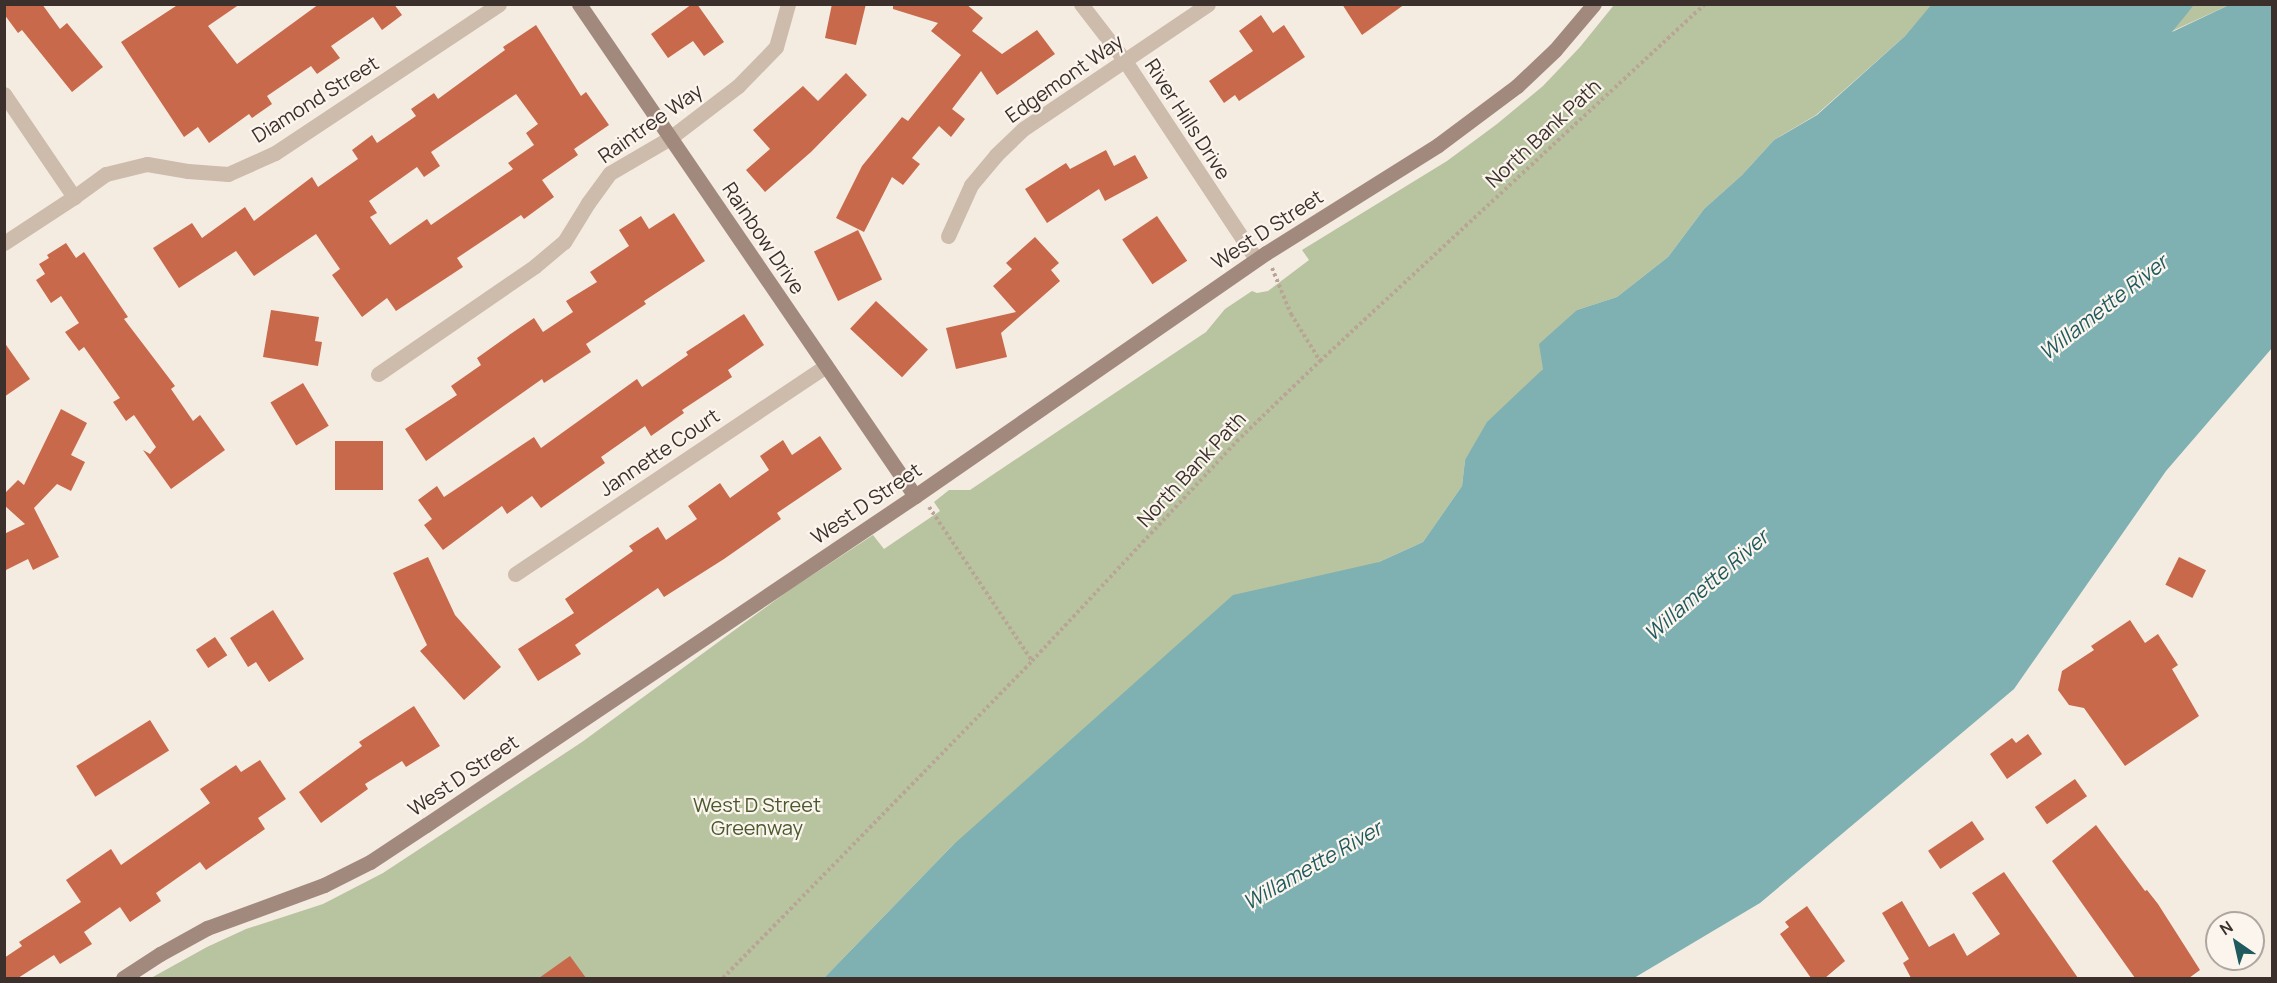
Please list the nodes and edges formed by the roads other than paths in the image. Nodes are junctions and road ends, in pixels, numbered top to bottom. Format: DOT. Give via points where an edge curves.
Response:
graph roads {
  1 [pos="499,4"];
  2 [pos="579,4"];
  3 [pos="788,4"];
  4 [pos="1081,4"];
  5 [pos="1208,4"];
  6 [pos="1594,4"];
  7 [pos="1125,61"];
  8 [pos="4,94"];
  9 [pos="670,138"];
  10 [pos="74,197"];
  11 [pos="948,237"];
  12 [pos="4,243"];
  13 [pos="1261,256"];
  14 [pos="825,366"];
  15 [pos="378,374"];
  16 [pos="915,496"];
  17 [pos="515,574"];
  18 [pos="123,978"];
  1 -- 10 [label="street, Diamond Street" via="275,153 228,174 147,164 106,174"];
  2 -- 9 [label="street, Rainbow Drive"];
  3 -- 9 [label="street, Raintree Way" via="776,47 738,86"];
  4 -- 7 [label="street, River Hills Drive"];
  5 -- 7 [label="street, Edgemont Way"];
  6 -- 13 [label="street, West D Street" via="1555,50 1517,86 1438,145"];
  7 -- 11 [label="street, Edgemont Way" via="1023,129 996,155 971,185"];
  7 -- 13 [label="street, River Hills Drive"];
  8 -- 10 [label="street"];
  9 -- 14 [label="street, Rainbow Drive"];
  9 -- 15 [label="street, Raintree Way" via="610,173 564,242 536,266"];
  10 -- 12 [label="street, Diamond Street"];
  13 -- 16 [label="street, West D Street"];
  14 -- 16 [label="street, Rainbow Drive"];
  14 -- 17 [label="street, Jannette Court"];
  16 -- 18 [label="street, West D Street" via="370,862 324,885 207,928"];
}
